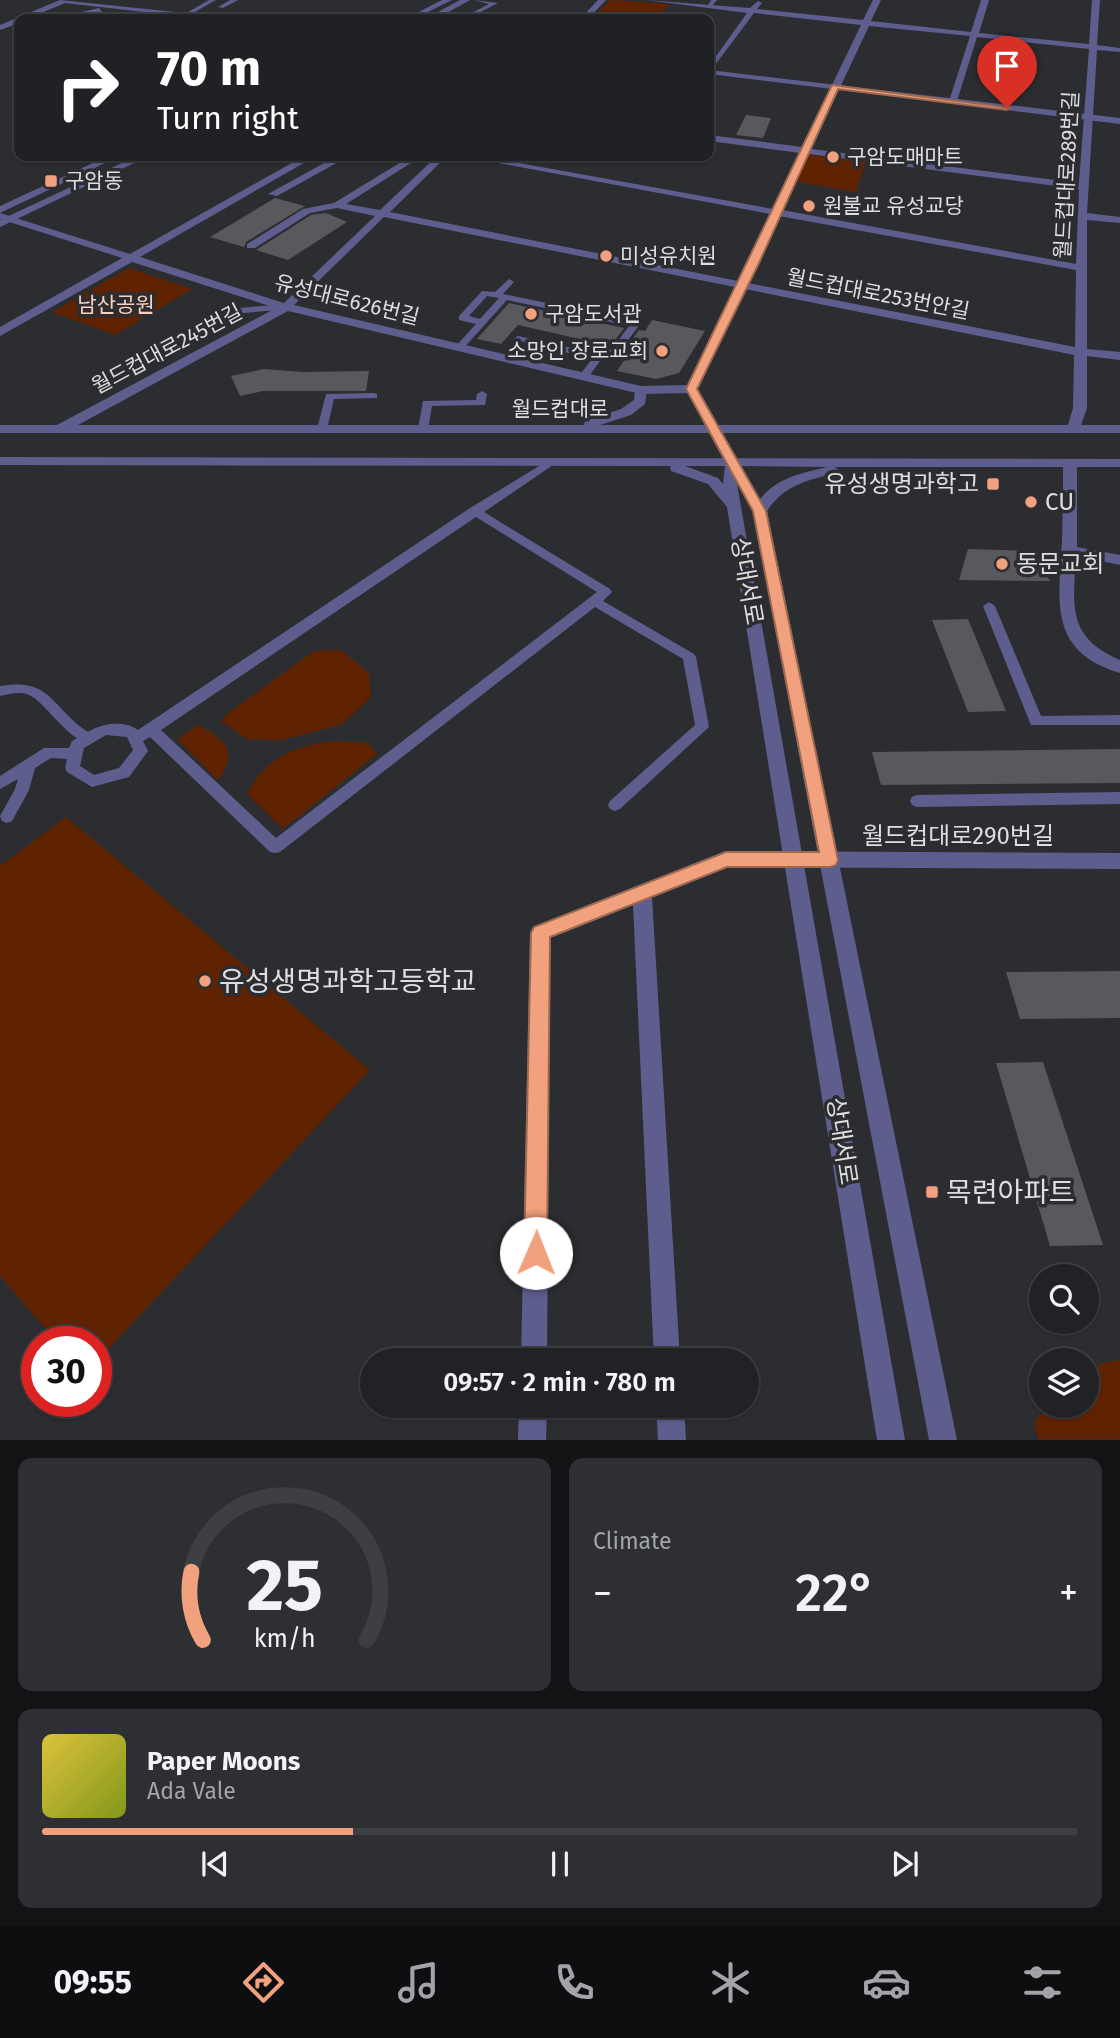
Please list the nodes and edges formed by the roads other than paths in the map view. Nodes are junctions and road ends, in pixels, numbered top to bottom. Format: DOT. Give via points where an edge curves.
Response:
graph roads {
  1 [pos="65,0"];
  2 [pos="213,0"];
  3 [pos="235,0"];
  4 [pos="448,0"];
  5 [pos="466,0"];
  6 [pos="477,0"];
  7 [pos="603,0"];
  8 [pos="650,0"];
  9 [pos="761,0"];
  10 [pos="877,0"];
  11 [pos="985,0"];
  12 [pos="1096,0"];
  13 [pos="711,3"];
  14 [pos="113,6"];
  15 [pos="221,7"];
  16 [pos="753,11"];
  17 [pos="34,14"];
  18 [pos="78,14"];
  19 [pos="178,14"];
  20 [pos="188,14"];
  21 [pos="419,14"];
  22 [pos="438,14"];
  23 [pos="474,14"];
  24 [pos="589,14"];
  25 [pos="866,23"];
  26 [pos="974,34"];
  27 [pos="1093,47"];
  28 [pos="1120,50"];
  29 [pos="714,65"];
  30 [pos="714,73"];
  31 [pos="835,87"];
  32 [pos="953,102"];
  33 [pos="1089,118"];
  34 [pos="1120,121"];
  35 [pos="714,139"];
  36 [pos="804,151"];
  37 [pos="104,161"];
  38 [pos="133,161"];
  39 [pos="302,161"];
  40 [pos="335,161"];
  41 [pos="410,161"];
  42 [pos="437,161"];
  43 [pos="493,161"];
  44 [pos="1084,187"];
  45 [pos="273,194"];
  46 [pos="337,205"];
  47 [pos="0,210"];
  48 [pos="382,214"];
  49 [pos="777,214"];
  50 [pos="1082,216"];
  51 [pos="3,220"];
  52 [pos="1120,220"];
  53 [pos="251,246"];
  54 [pos="131,258"];
  55 [pos="1081,268"];
  56 [pos="509,282"];
  57 [pos="742,288"];
  58 [pos="501,296"];
  59 [pos="286,307"];
  60 [pos="482,322"];
  61 [pos="0,332"];
  62 [pos="518,339"];
  63 [pos="184,341"];
  64 [pos="459,348"];
  65 [pos="1079,352"];
  66 [pos="1120,356"];
  67 [pos="598,357"];
  68 [pos="584,376"];
  69 [pos="692,389"];
  70 [pos="641,390"];
  71 [pos="482,394"];
  72 [pos="373,396"];
  73 [pos="1074,428"];
  74 [pos="0,429"];
  75 [pos="60,429"];
  76 [pos="322,429"];
  77 [pos="423,429"];
  78 [pos="558,429"];
  79 [pos="1120,429"];
  80 [pos="714,430"];
  81 [pos="0,461"];
  82 [pos="549,463"];
  83 [pos="655,463"];
  84 [pos="732,463"];
  85 [pos="859,463"];
  86 [pos="1070,463"];
  87 [pos="1120,463"];
  88 [pos="735,508"];
  89 [pos="474,511"];
  90 [pos="760,511"];
  91 [pos="1069,550"];
  92 [pos="1120,560"];
  93 [pos="594,601"];
  94 [pos="989,606"];
  95 [pos="1120,667"];
  96 [pos="0,691"];
  97 [pos="1120,720"];
  98 [pos="151,729"];
  99 [pos="88,738"];
  100 [pos="136,738"];
  101 [pos="75,754"];
  102 [pos="29,764"];
  103 [pos="0,783"];
  104 [pos="1120,798"];
  105 [pos="917,801"];
  106 [pos="615,805"];
  107 [pos="7,817"];
  108 [pos="795,859"];
  109 [pos="830,860"];
  110 [pos="1120,862"];
  111 [pos="642,893"];
  112 [pos="534,1348"];
  113 [pos="666,1348"];
  114 [pos="533,1418"];
  115 [pos="671,1418"];
  116 [pos="533,1440"];
  117 [pos="672,1440"];
  118 [pos="891,1440"];
  119 [pos="943,1440"];
  1 -- 14 [label="street"];
  1 -- 17 [label="street"];
  2 -- 20 [label="lane"];
  3 -- 15 [label="lane"];
  4 -- 21 [label="street"];
  5 -- 22 [label="street"];
  6 -- 23 [label="lane" via="495,4"];
  7 -- 24 [label="street"];
  8 -- 13 [label="street"];
  9 -- 16 [label="street"];
  10 -- 25 [label="street"];
  11 -- 26 [label="street"];
  12 -- 27 [label="street, 월드컵대로289번길"];
  13 -- 16 [label="street"];
  14 -- 18 [label="street"];
  14 -- 19 [label="street"];
  16 -- 25 [label="street"];
  16 -- 29 [label="street"];
  25 -- 26 [label="street"];
  25 -- 31 [label="street"];
  26 -- 27 [label="street"];
  26 -- 32 [label="street"];
  27 -- 28 [label="street"];
  27 -- 33 [label="street, 월드컵대로289번길"];
  30 -- 31 [label="street"];
  31 -- 32 [label="street"];
  31 -- 36 [label="street"];
  32 -- 33 [label="street"];
  33 -- 34 [label="street"];
  33 -- 44 [label="street, 월드컵대로289번길"];
  35 -- 36 [label="street"];
  36 -- 44 [label="street"];
  36 -- 49 [label="street"];
  37 -- 47 [label="street"];
  38 -- 51 [label="street"];
  39 -- 54 [label="street"];
  40 -- 45 [label="street"];
  41 -- 46 [label="street"];
  42 -- 48 [label="street, 월드컵대로245번길"];
  43 -- 49 [label="street"];
  44 -- 50 [label="street, 월드컵대로289번길"];
  46 -- 48 [label="street, 월드컵대로253번안길"];
  46 -- 53 [label="street" via="307,211"];
  48 -- 57 [label="street, 월드컵대로253번안길"];
  48 -- 59 [label="street, 월드컵대로245번길"];
  49 -- 55 [label="street"];
  49 -- 57 [label="street"];
  50 -- 52 [label="street"];
  50 -- 55 [label="street, 월드컵대로289번길"];
  51 -- 54 [label="street, 유성대로626번길"];
  54 -- 59 [label="street, 유성대로626번길"];
  54 -- 61 [label="street"];
  55 -- 65 [label="street, 월드컵대로289번길"];
  56 -- 58 [label="lane"];
  57 -- 65 [label="street, 월드컵대로253번안길"];
  57 -- 69 [label="street"];
  58 -- 60 [label="lane"];
  58 -- 60 [label="lane" via="485,293 462,318"];
  58 -- 67 [label="lane" via="635,324 614,353 607,351"];
  59 -- 63 [label="lane" via="242,310"];
  59 -- 64 [label="street, 유성대로626번길"];
  59 -- 75 [label="street, 월드컵대로245번길"];
  60 -- 64 [label="lane"];
  62 -- 67 [label="lane"];
  64 -- 68 [label="street, 유성대로626번길"];
  65 -- 66 [label="street"];
  65 -- 73 [label="street, 월드컵대로289번길" via="1080,408"];
  67 -- 68 [label="lane"];
  68 -- 70 [label="street, 유성대로626번길"];
  69 -- 70 [label="street, 유성대로626번길"];
  69 -- 80 [label="street"];
  70 -- 78 [label="street" via="640,401 625,412 597,423"];
  71 -- 77 [label="lane" via="481,403 427,403"];
  72 -- 76 [label="lane" via="330,396"];
  73 -- 79 [label="street, 월드컵대로"];
  73 -- 80 [label="street, 월드컵대로"];
  74 -- 75 [label="street, 월드컵대로"];
  75 -- 76 [label="street, 월드컵대로"];
  76 -- 77 [label="street, 월드컵대로"];
  77 -- 78 [label="street, 월드컵대로"];
  78 -- 80 [label="street, 월드컵대로"];
  80 -- 84 [label="street"];
  81 -- 82 [label="street"];
  82 -- 83 [label="street"];
  82 -- 89 [label="lane"];
  83 -- 84 [label="street"];
  83 -- 88 [label="street" via="713,481"];
  84 -- 85 [label="street"];
  84 -- 88 [label="street, 상대서로"];
  84 -- 90 [label="street, 상대서로"];
  85 -- 86 [label="street"];
  85 -- 90 [label="street" via="779,486"];
  86 -- 87 [label="street"];
  86 -- 91 [label="street"];
  88 -- 108 [label="street, 상대서로"];
  89 -- 93 [label="lane" via="606,592"];
  89 -- 98 [label="lane"];
  90 -- 109 [label="street, 상대서로"];
  91 -- 92 [label="street"];
  91 -- 95 [label="street" via="1065,615 1081,645"];
  93 -- 98 [label="lane" via="275,847"];
  93 -- 106 [label="lane" via="689,657 702,727"];
  94 -- 97 [label="lane" via="1036,721"];
  96 -- 99 [label="lane" via="16,687 45,696 68,725"];
  98 -- 100 [label="lane"];
  99 -- 100 [label="lane" via="104,729 132,732"];
  99 -- 101 [label="lane" via="77,745"];
  100 -- 101 [label="lane" via="141,751 124,773 92,781 72,768"];
  101 -- 102 [label="lane" via="49,751"];
  102 -- 103 [label="lane"];
  102 -- 107 [label="lane"];
  104 -- 105 [label="lane"];
  108 -- 109 [label="street, 월드컵대로290번길"];
  108 -- 111 [label="street, 월드컵대로290번길" via="726,859"];
  108 -- 118 [label="street, 상대서로"];
  109 -- 110 [label="street, 월드컵대로290번길"];
  109 -- 119 [label="street, 상대서로"];
  111 -- 112 [label="street, 월드컵대로290번길" via="540,933"];
  111 -- 113 [label="street"];
  114 -- 116 [label="street"];
  115 -- 117 [label="street"];
}
